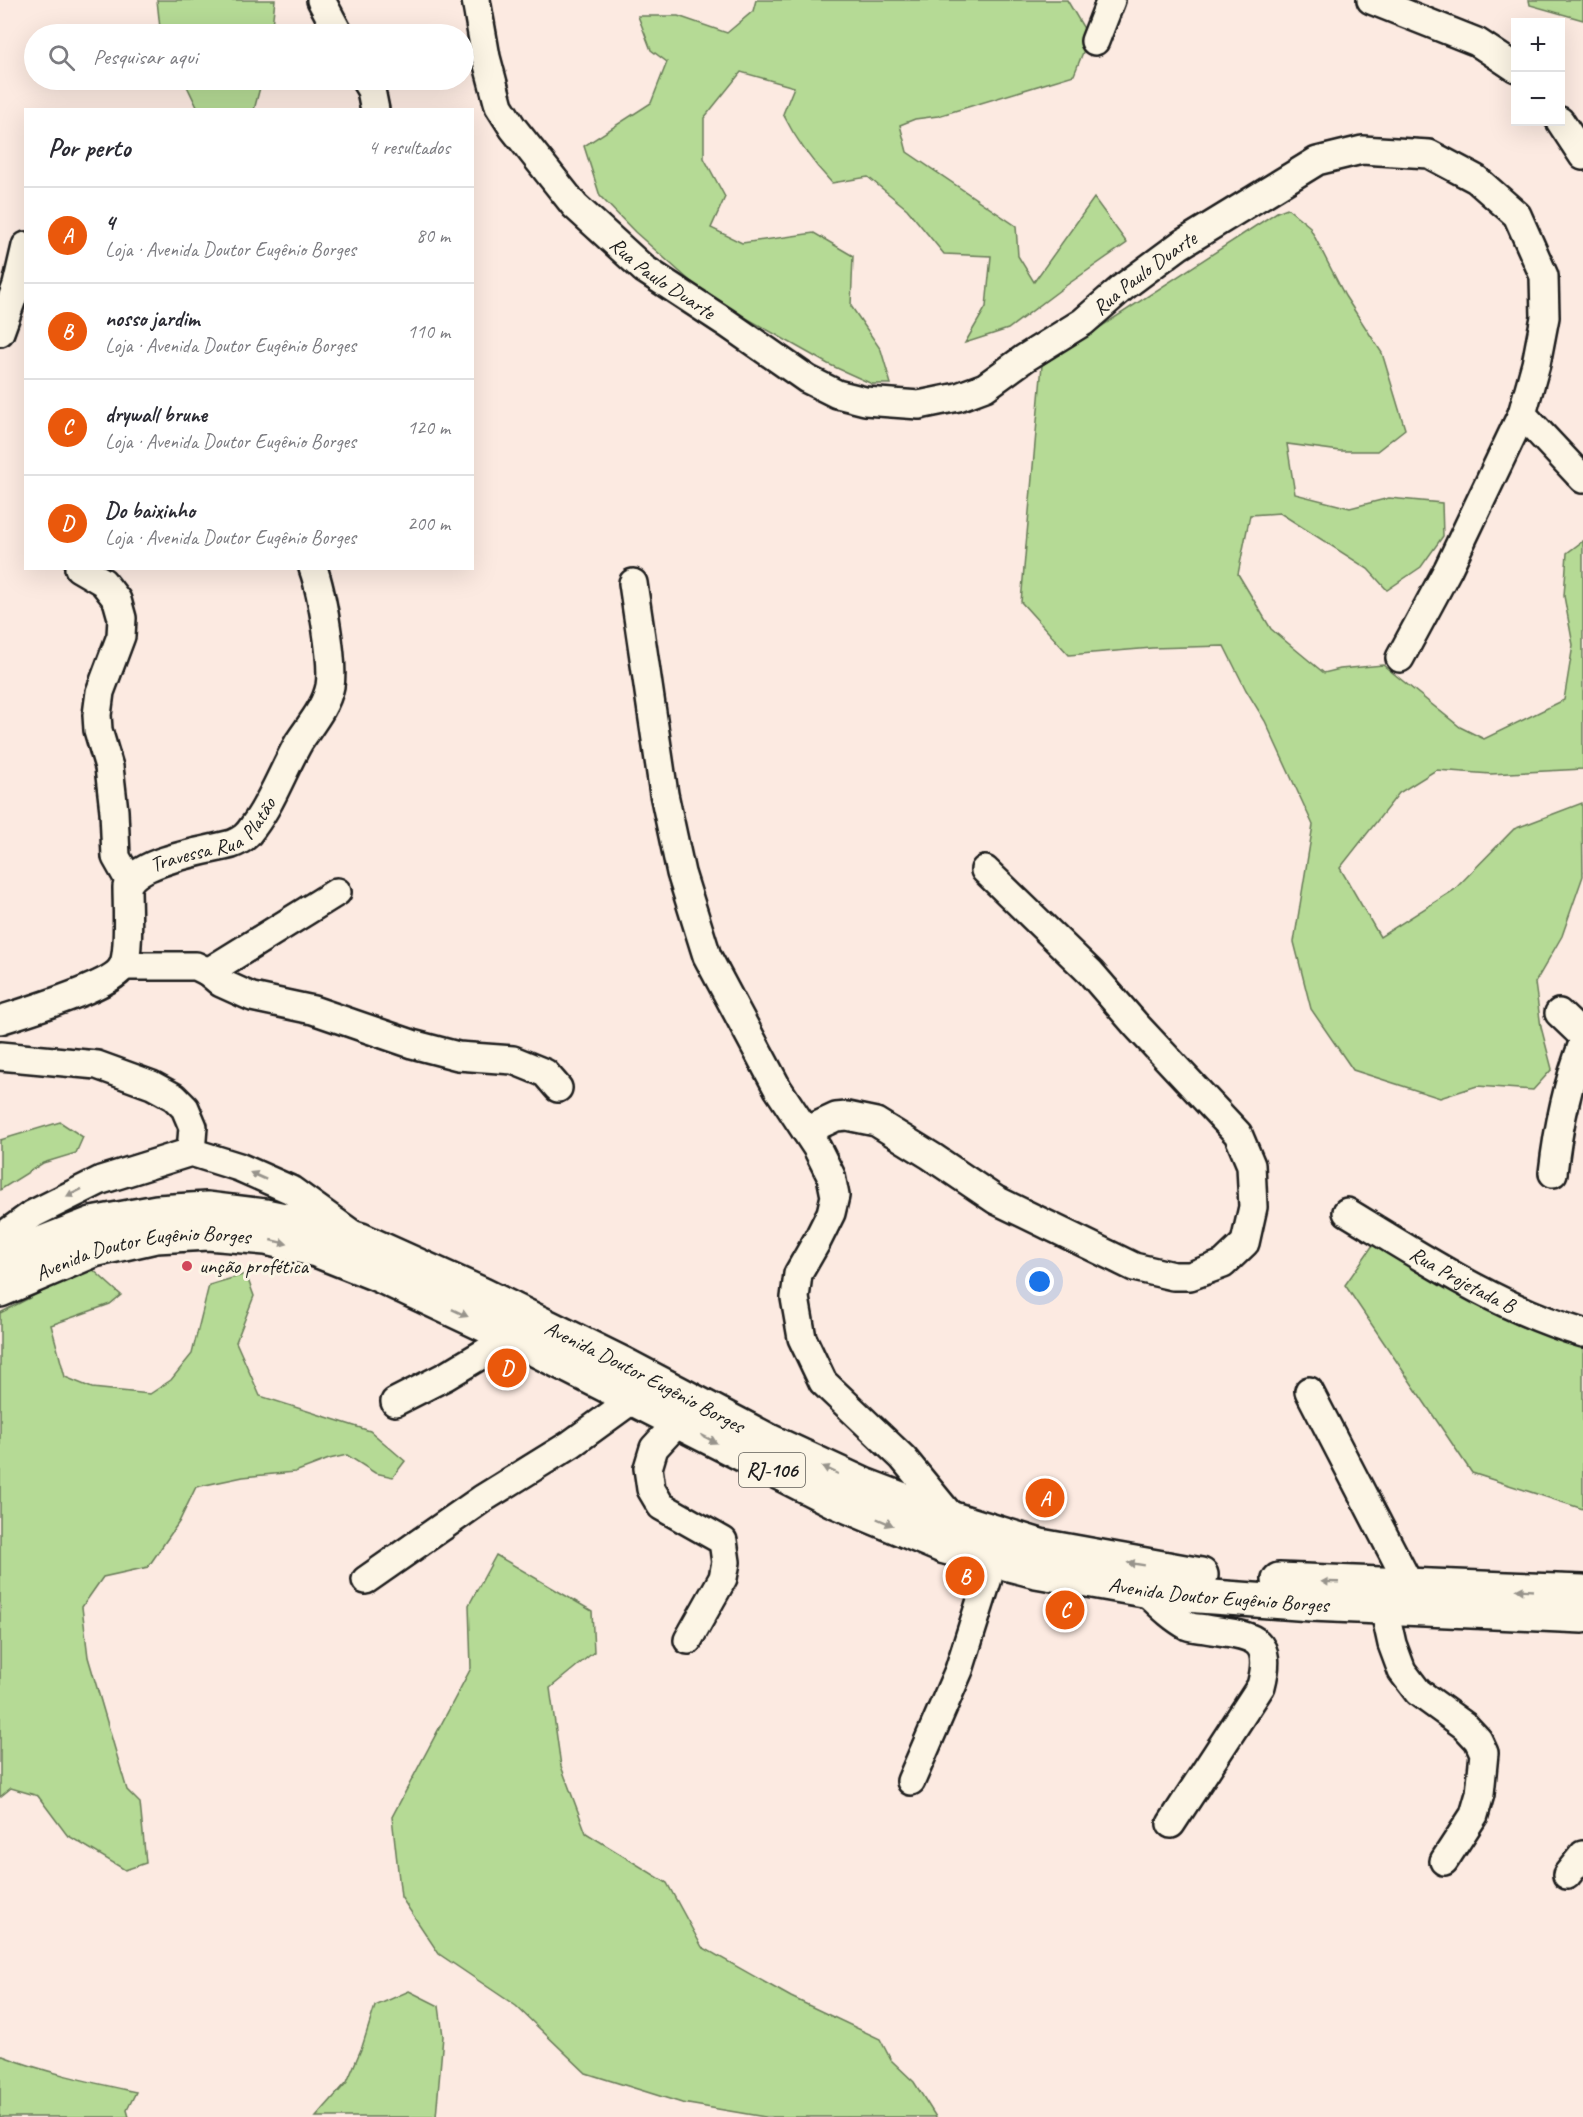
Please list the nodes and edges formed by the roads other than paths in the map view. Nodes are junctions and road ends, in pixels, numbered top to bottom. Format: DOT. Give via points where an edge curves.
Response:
graph roads {
  1 [pos="321,0"];
  2 [pos="476,0"];
  3 [pos="1111,0"];
  4 [pos="1371,0"];
  5 [pos="334,24"];
  6 [pos="1095,41"];
  7 [pos="1511,65"];
  8 [pos="371,90"];
  9 [pos="375,108"];
  10 [pos="1563,126"];
  11 [pos="1583,156"];
  12 [pos="24,255"];
  13 [pos="0,332"];
  14 [pos="1522,414"];
  15 [pos="1583,479"];
  16 [pos="82,570"];
  17 [pos="314,570"];
  18 [pos="633,583"];
  19 [pos="1400,658"];
  20 [pos="985,870"];
  21 [pos="129,880"];
  22 [pos="338,892"];
  23 [pos="123,966"];
  24 [pos="208,972"];
  25 [pos="1559,1013"];
  26 [pos="0,1020"];
  27 [pos="1583,1036"];
  28 [pos="1583,1043"];
  29 [pos="0,1056"];
  30 [pos="558,1088"];
  31 [pos="806,1131"];
  32 [pos="191,1152"];
  33 [pos="1553,1173"];
  34 [pos="1347,1212"];
  35 [pos="0,1238"];
  36 [pos="361,1240"];
  37 [pos="0,1262"];
  38 [pos="0,1290"];
  39 [pos="1583,1333"];
  40 [pos="511,1337"];
  41 [pos="1309,1390"];
  42 [pos="633,1399"];
  43 [pos="395,1402"];
  44 [pos="678,1422"];
  45 [pos="953,1519"];
  46 [pos="994,1559"];
  47 [pos="366,1580"];
  48 [pos="1409,1584"];
  49 [pos="1144,1590"];
  50 [pos="1583,1592"];
  51 [pos="1384,1608"];
  52 [pos="1583,1616"];
  53 [pos="688,1640"];
  54 [pos="911,1782"];
  55 [pos="1171,1824"];
  56 [pos="1444,1861"];
  1 -- 5 [label="street"];
  2 -- 14 [label="street, Rua Paulo Duarte" via="499,106 575,206 644,269 807,379 837,394 865,401 919,405 958,398 985,387 1083,322 1180,245 1317,161 1362,150 1429,154 1476,179 1517,215 1544,276 1545,307 1536,364"];
  3 -- 6 [label="street"];
  4 -- 7 [label="street" via="1477,42"];
  8 -- 9 [label="street"];
  10 -- 11 [label="street"];
  12 -- 13 [label="street"];
  14 -- 15 [label="street"];
  14 -- 19 [label="street, Rua Paulo Duarte" via="1448,569"];
  16 -- 21 [label="street" via="103,582 117,600 122,618 121,636 100,692 97,715 109,767 116,857"];
  17 -- 21 [label="street, Travessa Rua Platão" via="328,645 330,689 255,825 243,840 158,863"];
  18 -- 31 [label="street" via="664,794 681,873 707,956 778,1089"];
  20 -- 31 [label="street" via="1091,973 1238,1134 1251,1165 1253,1207 1245,1243 1223,1264 1190,1276 1134,1267 996,1200 876,1122 836,1117"];
  21 -- 23 [label="street, Travessa Rua Platão"];
  22 -- 24 [label="street"];
  23 -- 24 [label="street" via="196,966"];
  23 -- 26 [label="street" via="100,985"];
  24 -- 30 [label="street" via="220,983 252,997 313,1010 412,1044 458,1056 513,1060 545,1073"];
  25 -- 27 [label="street"];
  28 -- 33 [label="street" via="1562,1113"];
  29 -- 32 [label="street" via="97,1065 152,1085 185,1108 193,1127"];
  31 -- 45 [label="street" via="831,1176 835,1196 831,1213 798,1274 795,1298 802,1338 823,1382 903,1458"];
  32 -- 35 [label="street, one-way" via="101,1180 33,1214"];
  36 -- 32 [label="street, one-way" via="291,1190 239,1167"];
  34 -- 39 [label="street, Rua Projetada B" via="1483,1293"];
  36 -- 37 [label="highway, Avenida Doutor Eugênio Borges / RJ-106" via="265,1216 207,1209 157,1212 92,1224"];
  45 -- 36 [label="highway, Avenida Doutor Eugênio Borges / RJ-106, one-way" via="864,1485 769,1441 481,1294"];
  38 -- 40 [label="highway, Avenida Doutor Eugênio Borges / RJ-106, one-way" via="94,1251 156,1236 208,1233 254,1237 316,1251 379,1275"];
  40 -- 42 [label="highway, Avenida Doutor Eugênio Borges / RJ-106"];
  40 -- 43 [label="street"];
  41 -- 48 [label="street"];
  42 -- 44 [label="highway, Avenida Doutor Eugênio Borges / RJ-106"];
  42 -- 47 [label="street"];
  44 -- 46 [label="highway, Avenida Doutor Eugênio Borges / RJ-106, one-way" via="833,1500 945,1547"];
  44 -- 53 [label="street" via="654,1448 648,1468 651,1490 661,1506 723,1541 726,1562 723,1578"];
  48 -- 45 [label="highway, Avenida Doutor Eugênio Borges / RJ-106, one-way" via="1202,1575 1040,1546"];
  46 -- 49 [label="highway, Avenida Doutor Eugênio Borges / RJ-106" via="1036,1571"];
  46 -- 54 [label="street" via="959,1670"];
  50 -- 48 [label="highway, Avenida Doutor Eugênio Borges / RJ-106, one-way"];
  49 -- 51 [label="highway, Avenida Doutor Eugênio Borges / RJ-106"];
  49 -- 55 [label="street" via="1189,1626 1257,1641 1265,1663 1261,1686"];
  51 -- 52 [label="highway, Avenida Doutor Eugênio Borges / RJ-106"];
  51 -- 56 [label="street" via="1402,1671 1418,1692 1466,1726 1484,1753 1480,1794 1473,1815"];
}
